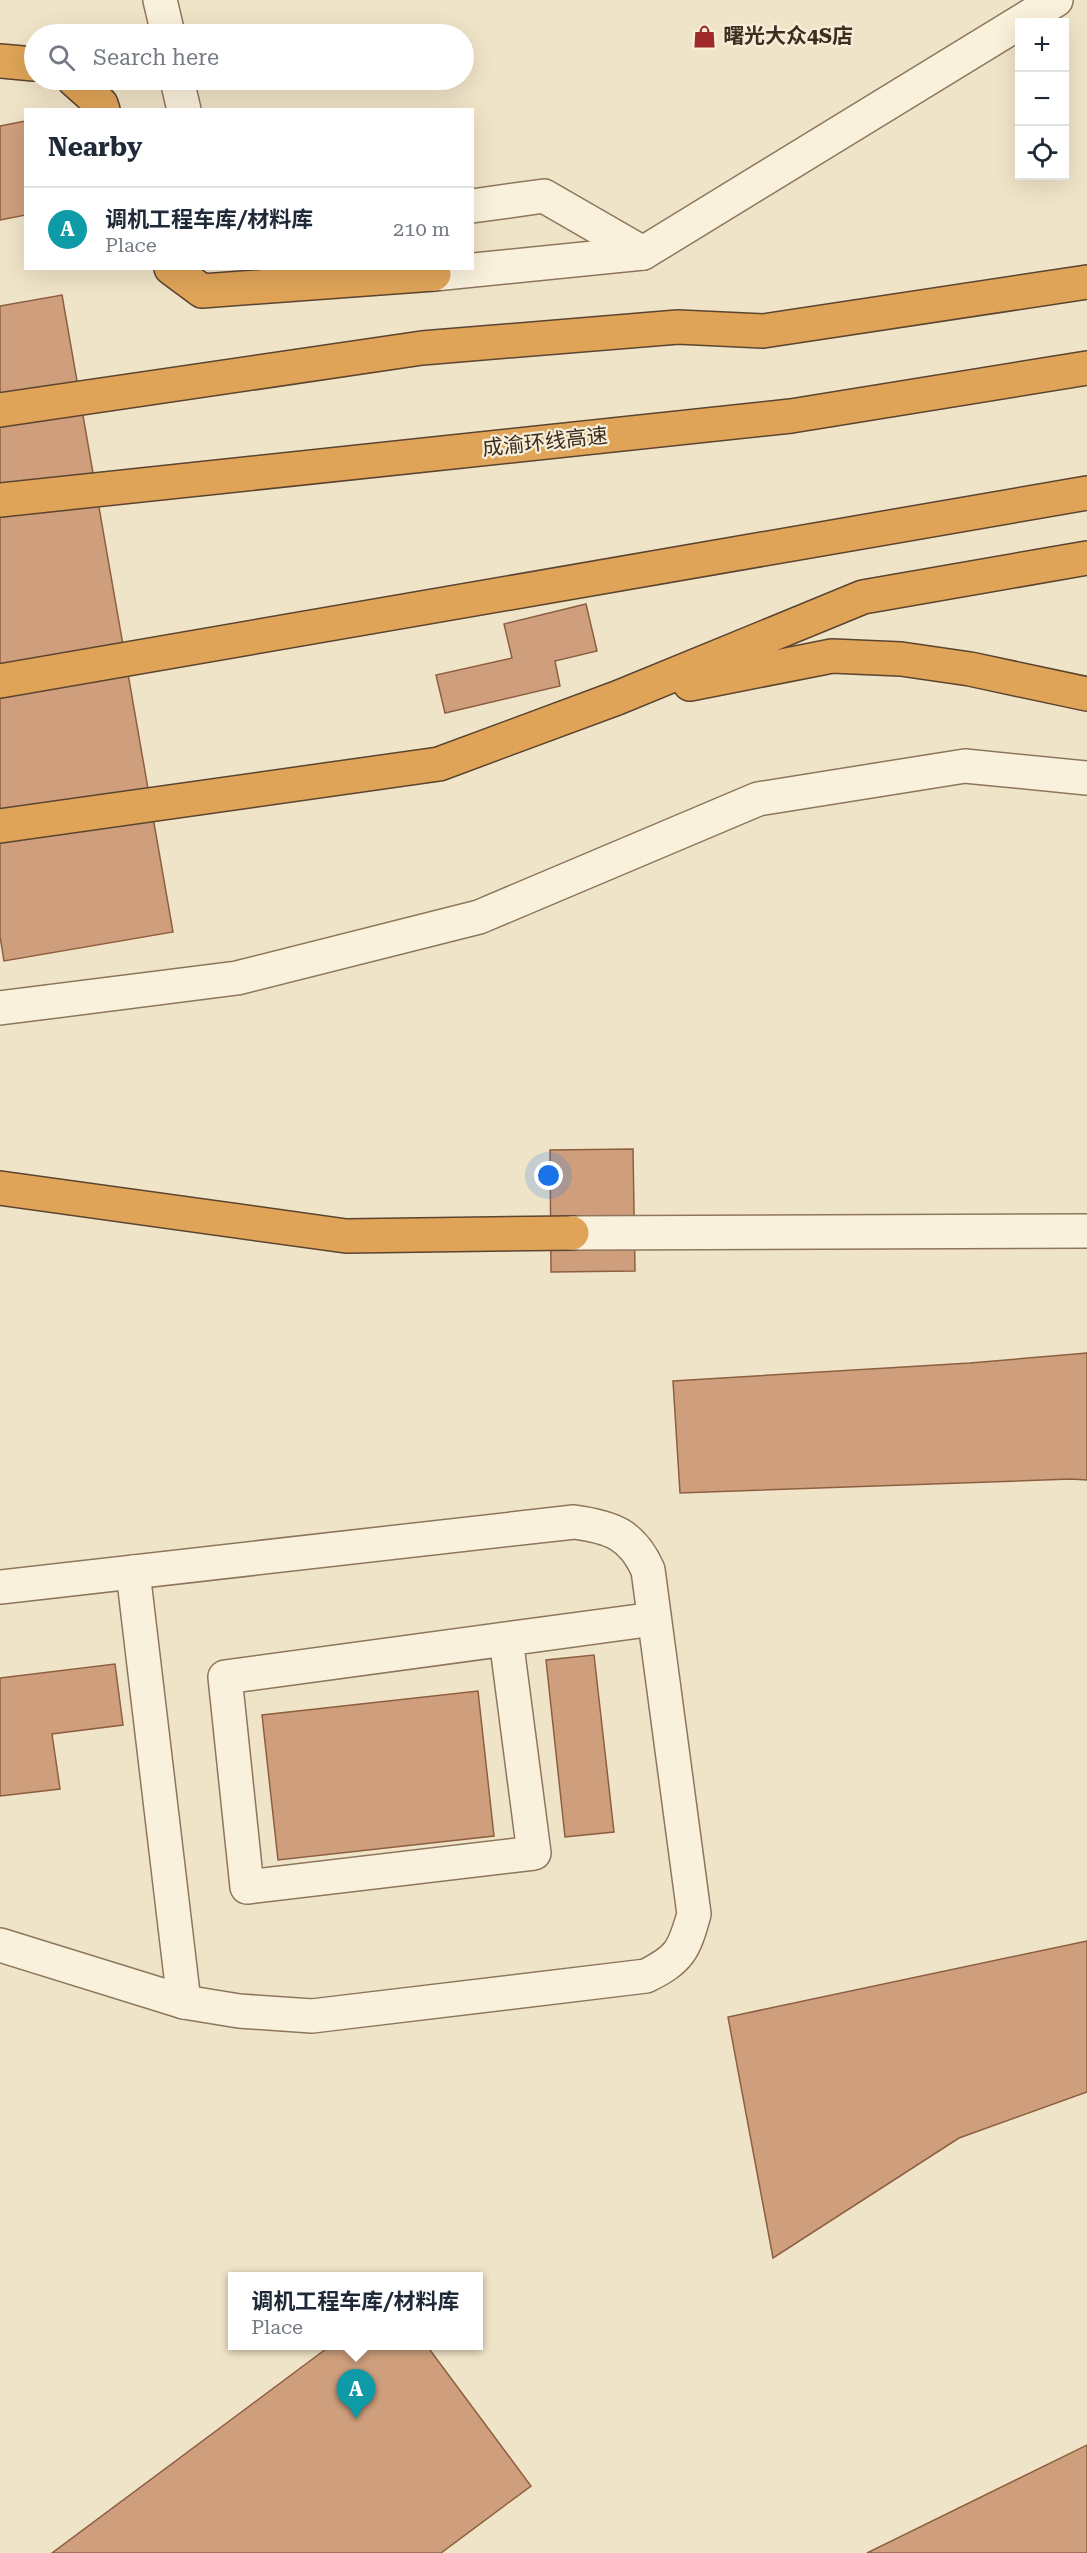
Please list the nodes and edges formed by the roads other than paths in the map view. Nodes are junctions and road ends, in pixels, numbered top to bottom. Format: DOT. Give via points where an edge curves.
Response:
graph roads {
  1 [pos="160,0"];
  2 [pos="1056,0"];
  3 [pos="166,24"];
  4 [pos="0,61"];
  5 [pos="24,63"];
  6 [pos="85,90"];
  7 [pos="179,90"];
  8 [pos="102,108"];
  9 [pos="184,108"];
  10 [pos="474,206"];
  11 [pos="643,253"];
  12 [pos="174,270"];
  13 [pos="474,270"];
  14 [pos="474,270"];
  15 [pos="434,274"];
  16 [pos="1084,284"];
  17 [pos="1087,368"];
  18 [pos="0,410"];
  19 [pos="1087,493"];
  20 [pos="0,500"];
  21 [pos="1087,558"];
  22 [pos="0,681"];
  23 [pos="1087,694"];
  24 [pos="617,698"];
  25 [pos="1087,778"];
  26 [pos="0,826"];
  27 [pos="0,1008"];
  28 [pos="0,1188"];
  29 [pos="1087,1231"];
  30 [pos="572,1233"];
  31 [pos="133,1572"];
  32 [pos="0,1587"];
  33 [pos="654,1619"];
  34 [pos="506,1639"];
  35 [pos="0,1945"];
  36 [pos="184,2002"];
  1 -- 3 [label="street"];
  2 -- 11 [label="street"];
  4 -- 5 [label="highway"];
  6 -- 8 [label="highway"];
  7 -- 9 [label="street"];
  10 -- 11 [label="street" via="544,196"];
  11 -- 14 [label="street"];
  12 -- 15 [label="highway" via="202,291"];
  13 -- 15 [label="street"];
  16 -- 18 [label="highway" via="763,331 678,327 422,348"];
  17 -- 20 [label="highway, 成渝环线高速" via="791,416"];
  19 -- 22 [label="highway"];
  21 -- 24 [label="highway" via="863,597"];
  23 -- 24 [label="highway" via="970,669 902,659 832,656"];
  24 -- 26 [label="highway" via="438,764"];
  25 -- 27 [label="street" via="965,766 758,799 479,917 237,978"];
  28 -- 30 [label="highway" via="346,1236"];
  29 -- 30 [label="street"];
  31 -- 32 [label="street"];
  31 -- 33 [label="street" via="574,1522 603,1526 640,1551 648,1570"];
  31 -- 36 [label="street"];
  33 -- 34 [label="street"];
  33 -- 36 [label="street" via="694,1914 686,1941 670,1965 646,1976 312,2016 239,2012"];
  34 -- 34 [label="street" via="225,1677 247,1887 534,1853"];
  35 -- 36 [label="street"];
}
